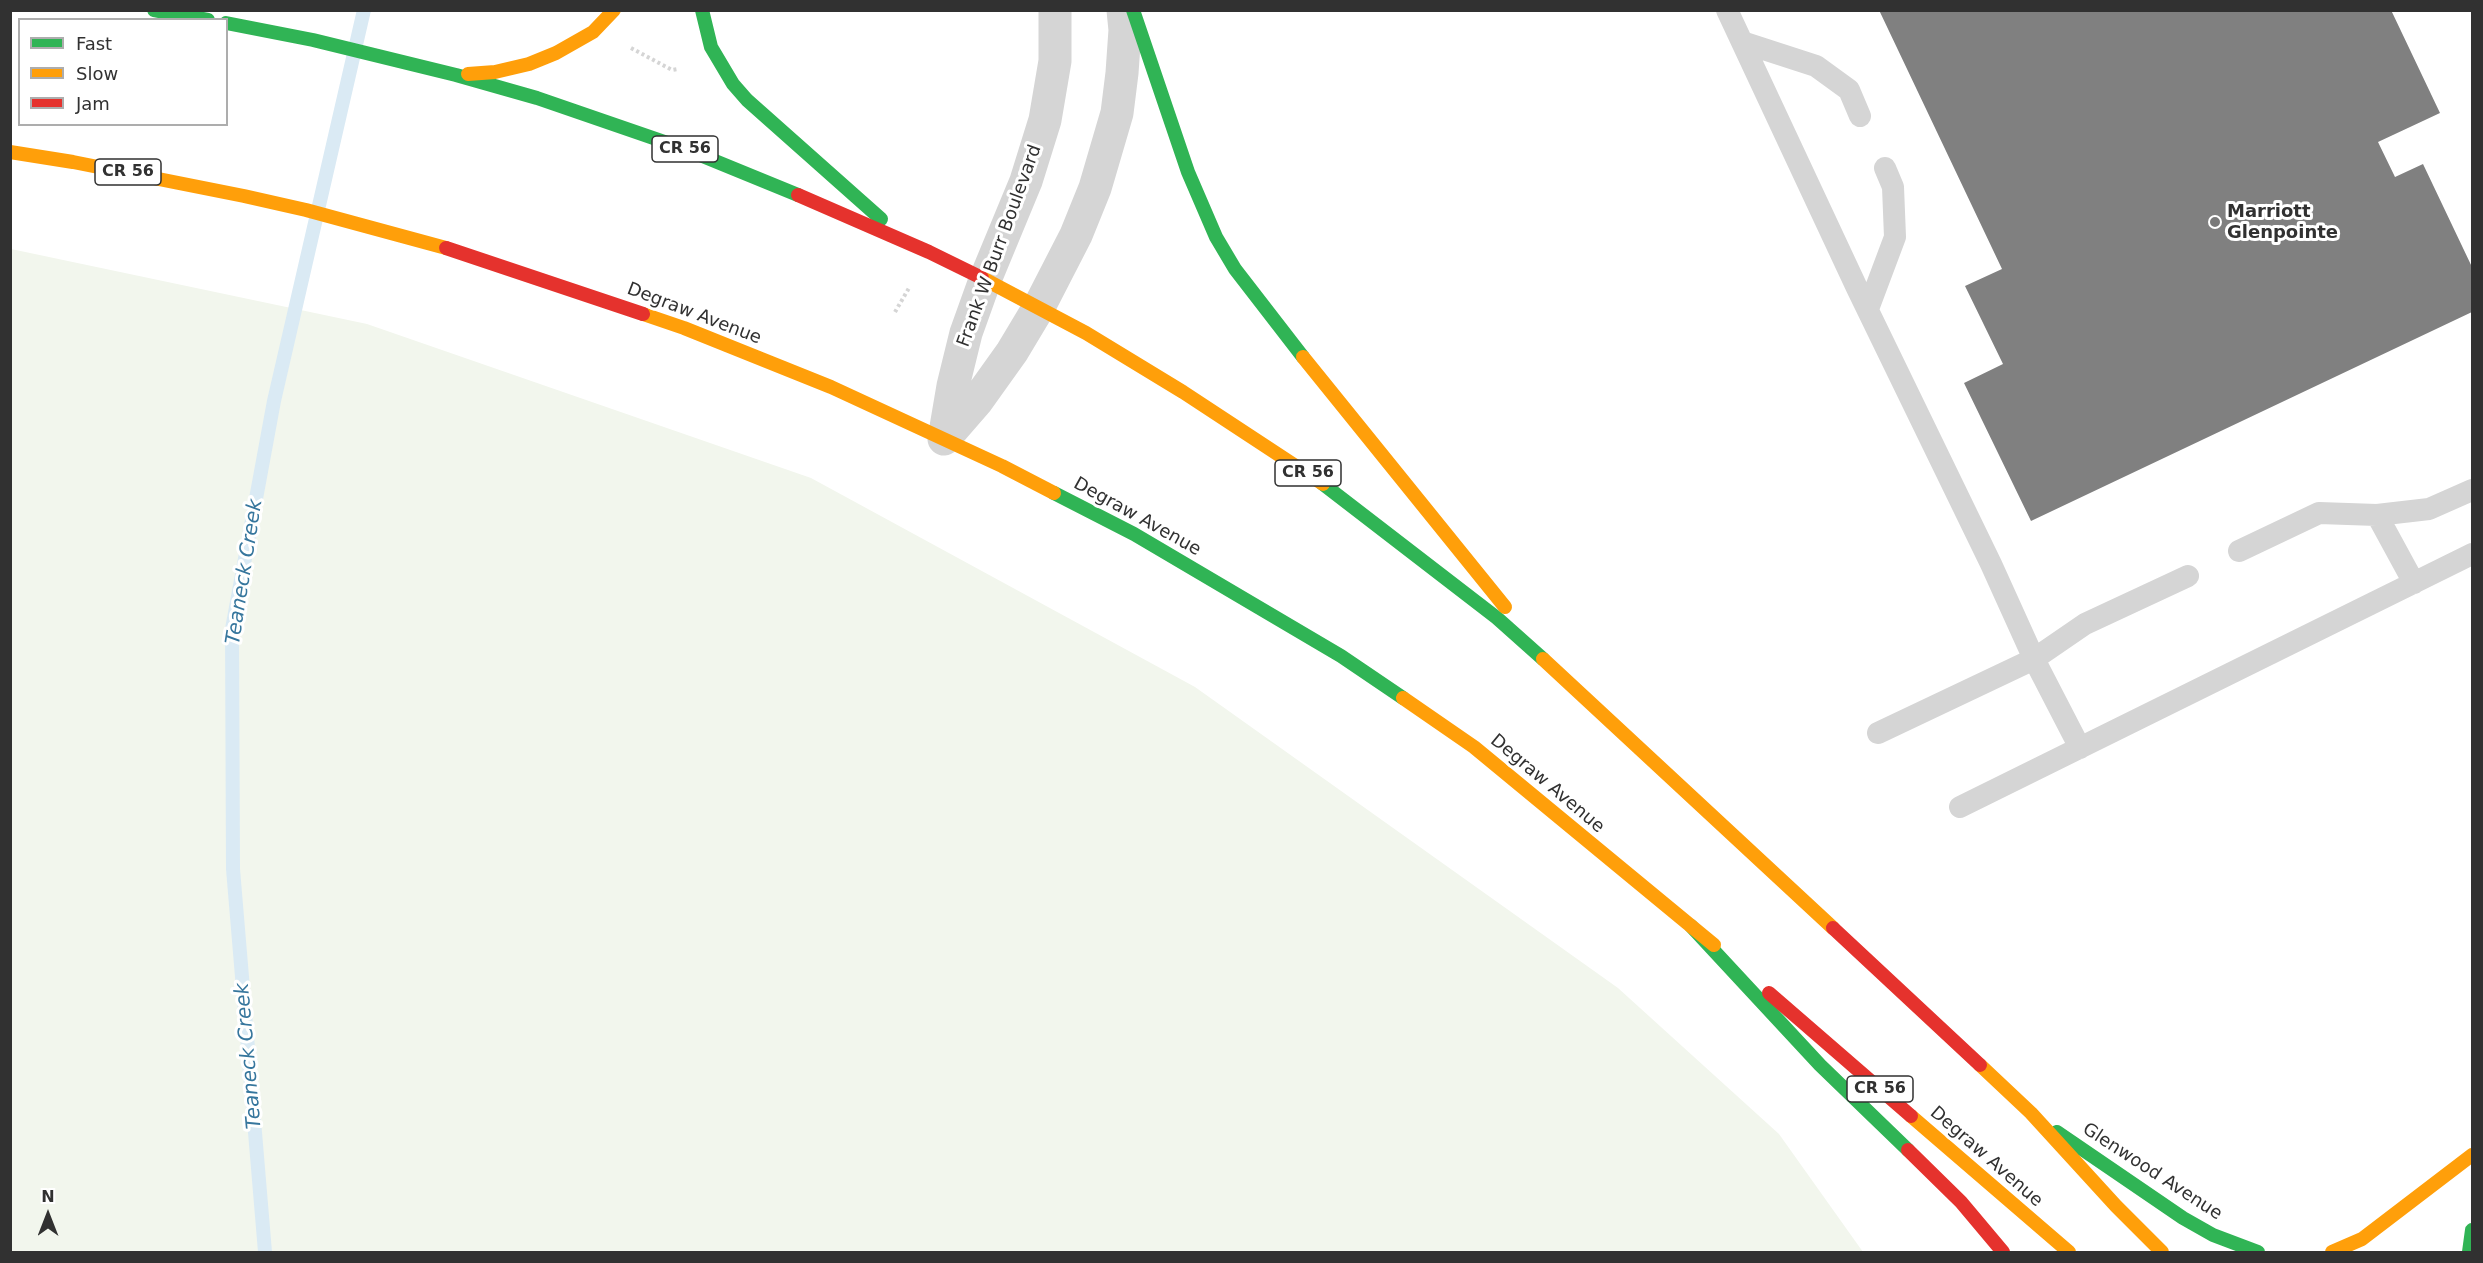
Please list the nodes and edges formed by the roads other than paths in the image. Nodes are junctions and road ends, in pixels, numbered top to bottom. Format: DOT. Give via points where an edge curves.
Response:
graph roads {
  1 [pos="154,10"];
  2 [pos="614,10"];
  3 [pos="702,10"];
  4 [pos="1055,10"];
  5 [pos="1123,10"];
  6 [pos="1133,10"];
  7 [pos="1727,10"];
  8 [pos="197,18"];
  9 [pos="228,23"];
  10 [pos="1742,42"];
  11 [pos="456,75"];
  12 [pos="1860,116"];
  13 [pos="10,152"];
  14 [pos="1885,168"];
  15 [pos="907,243"];
  16 [pos="985,280"];
  17 [pos="1039,307"];
  18 [pos="1868,309"];
  19 [pos="944,439"];
  20 [pos="2472,490"];
  21 [pos="2377,515"];
  22 [pos="2239,551"];
  23 [pos="2472,554"];
  24 [pos="2188,576"];
  25 [pos="2414,583"];
  26 [pos="2034,659"];
  27 [pos="1555,669"];
  28 [pos="1878,733"];
  29 [pos="2080,748"];
  30 [pos="1959,807"];
  31 [pos="1691,926"];
  32 [pos="2031,1113"];
  33 [pos="2472,1155"];
  34 [pos="2472,1230"];
  35 [pos="2003,1252"];
  36 [pos="2069,1252"];
  37 [pos="2162,1252"];
  38 [pos="2258,1252"];
  39 [pos="2332,1252"];
  40 [pos="2469,1252"];
  1 -- 8 [label="main road"];
  2 -- 11 [label="main road" via="575,44 529,64"];
  3 -- 15 [label="main road" via="711,47 747,100"];
  4 -- 16 [label="street, Frank W Burr Boulevard" via="1055,61 1045,120 1026,181"];
  5 -- 17 [label="street" via="1122,73 1108,150 1076,235"];
  6 -- 27 [label="main road" via="1192,182 1216,237 1235,268"];
  7 -- 10 [label="lane"];
  9 -- 11 [label="main road, CR 56"];
  10 -- 12 [label="lane" via="1816,66 1849,90"];
  10 -- 18 [label="lane"];
  11 -- 15 [label="main road, CR 56" via="537,98 688,150"];
  13 -- 19 [label="main road, Degraw Avenue / CR 56" via="244,196 365,225 504,266 684,328 831,387"];
  14 -- 18 [label="lane" via="1893,187 1895,237"];
  15 -- 16 [label="main road, CR 56"];
  16 -- 17 [label="main road, CR 56"];
  16 -- 19 [label="street, Frank W Burr Boulevard" via="966,333"];
  17 -- 19 [label="street" via="977,401"];
  17 -- 27 [label="main road, CR 56" via="1146,369 1306,472 1452,582"];
  18 -- 26 [label="lane"];
  19 -- 31 [label="main road, Degraw Avenue / CR 56" via="1134,534 1341,656 1474,747"];
  20 -- 21 [label="lane" via="2429,509"];
  21 -- 22 [label="lane" via="2319,513"];
  21 -- 25 [label="lane"];
  23 -- 25 [label="lane"];
  24 -- 26 [label="lane" via="2085,624"];
  25 -- 29 [label="lane"];
  26 -- 28 [label="lane"];
  26 -- 29 [label="lane"];
  27 -- 32 [label="main road, CR 56"];
  29 -- 30 [label="lane"];
  31 -- 35 [label="main road" via="1820,1065 1961,1202"];
  31 -- 36 [label="main road, Degraw Avenue / CR 56"];
  32 -- 37 [label="main road, CR 56"];
  32 -- 38 [label="main road, Glenwood Avenue" via="2183,1218 2213,1235"];
  33 -- 39 [label="main road" via="2389,1221"];
  34 -- 40 [label="main road"];
}
